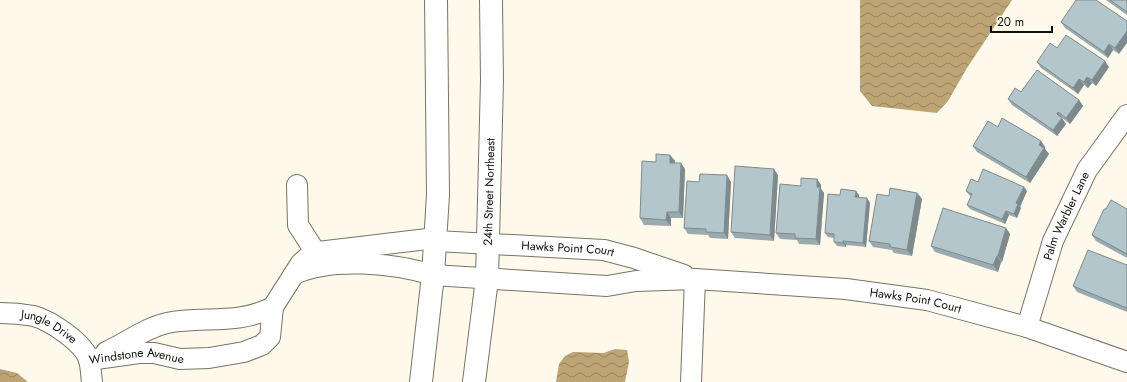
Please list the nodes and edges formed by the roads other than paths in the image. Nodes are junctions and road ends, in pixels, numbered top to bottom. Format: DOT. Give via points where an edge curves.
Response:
graph roads {
  1 [pos="436,0"];
  2 [pos="491,0"];
  3 [pos="1127,115"];
  4 [pos="297,185"];
  5 [pos="436,239"];
  6 [pos="488,244"];
  7 [pos="316,253"];
  8 [pos="294,274"];
  9 [pos="433,274"];
  10 [pos="487,278"];
  11 [pos="695,279"];
  12 [pos="273,307"];
  13 [pos="0,313"];
  14 [pos="1026,326"];
  15 [pos="89,360"];
  16 [pos="1127,362"];
  17 [pos="92,382"];
  18 [pos="421,382"];
  19 [pos="474,382"];
  20 [pos="691,382"];
  1 -- 5 [label="street"];
  2 -- 6 [label="street, 24th Street Northeast"];
  3 -- 14 [label="street, Palm Warbler Lane" via="1087,170 1052,241"];
  4 -- 7 [label="street" via="298,225"];
  5 -- 6 [label="street, Hawks Point Court"];
  5 -- 7 [label="street, Windstone Avenue"];
  5 -- 9 [label="street"];
  6 -- 10 [label="street, 24th Street Northeast"];
  6 -- 11 [label="street, Hawks Point Court" via="604,250"];
  7 -- 8 [label="street, Windstone Avenue" via="301,263"];
  8 -- 9 [label="street" via="314,266 356,264 412,268"];
  8 -- 12 [label="street, Windstone Avenue"];
  9 -- 10 [label="street, Hawks Point Court"];
  9 -- 18 [label="street"];
  10 -- 11 [label="street, Hawks Point Court" via="607,286 636,281"];
  10 -- 19 [label="street, 24th Street Northeast"];
  11 -- 14 [label="street, Hawks Point Court" via="846,289 927,300"];
  11 -- 20 [label="street"];
  12 -- 15 [label="street, Windstone Avenue" via="259,314 169,322 154,326"];
  12 -- 15 [label="street, Windstone Avenue" via="270,337 262,345 244,352 195,359 139,353"];
  13 -- 15 [label="street, Jungle Drive" via="19,313 49,322 78,344"];
  14 -- 16 [label="street, Hawks Point Court"];
  15 -- 17 [label="street, Jungle Drive"];
}
